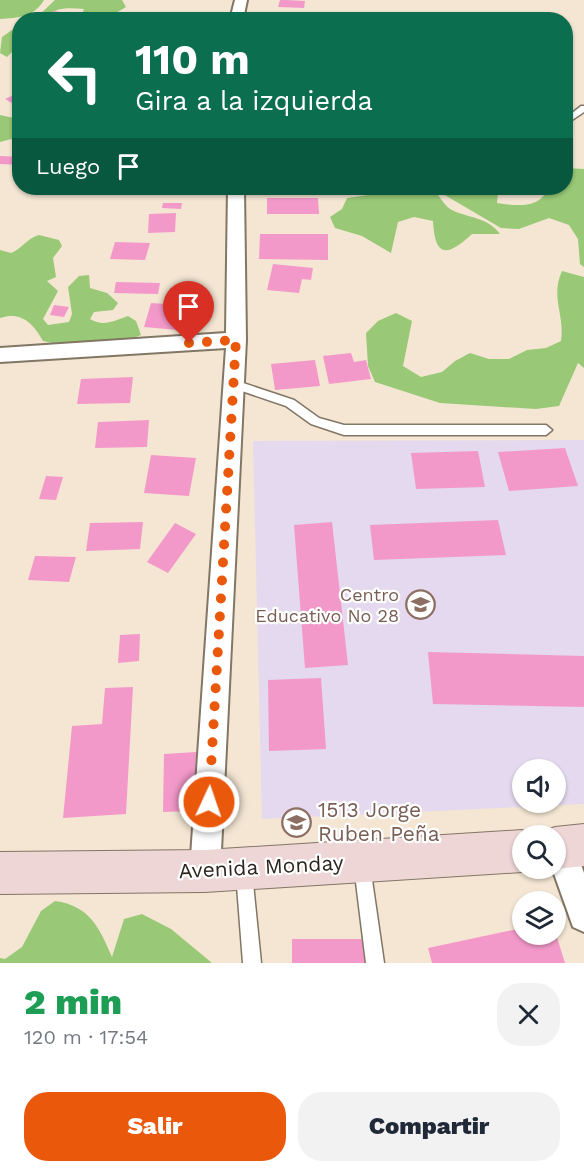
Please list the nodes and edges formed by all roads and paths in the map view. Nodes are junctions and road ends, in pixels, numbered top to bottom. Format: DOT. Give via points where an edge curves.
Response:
graph roads {
  1 [pos="236,195"];
  2 [pos="236,340"];
  3 [pos="0,355"];
  4 [pos="234,384"];
  5 [pos="546,430"];
  6 [pos="512,851"];
  7 [pos="362,861"];
  8 [pos="224,870"];
  9 [pos="0,873"];
  10 [pos="566,874"];
  11 [pos="584,916"];
  12 [pos="252,963"];
  13 [pos="375,963"];
  1 -- 2 [label="street"];
  2 -- 3 [label="street"];
  2 -- 4 [label="street"];
  4 -- 5 [label="lane" via="290,403 315,421 344,430"];
  4 -- 8 [label="street"];
  6 -- 7 [label="main road, Avenida Monday"];
  7 -- 8 [label="main road, Avenida Monday"];
  7 -- 13 [label="lane"];
  8 -- 9 [label="main road, Avenida Monday"];
  8 -- 12 [label="lane"];
  10 -- 11 [label="street"];
}
